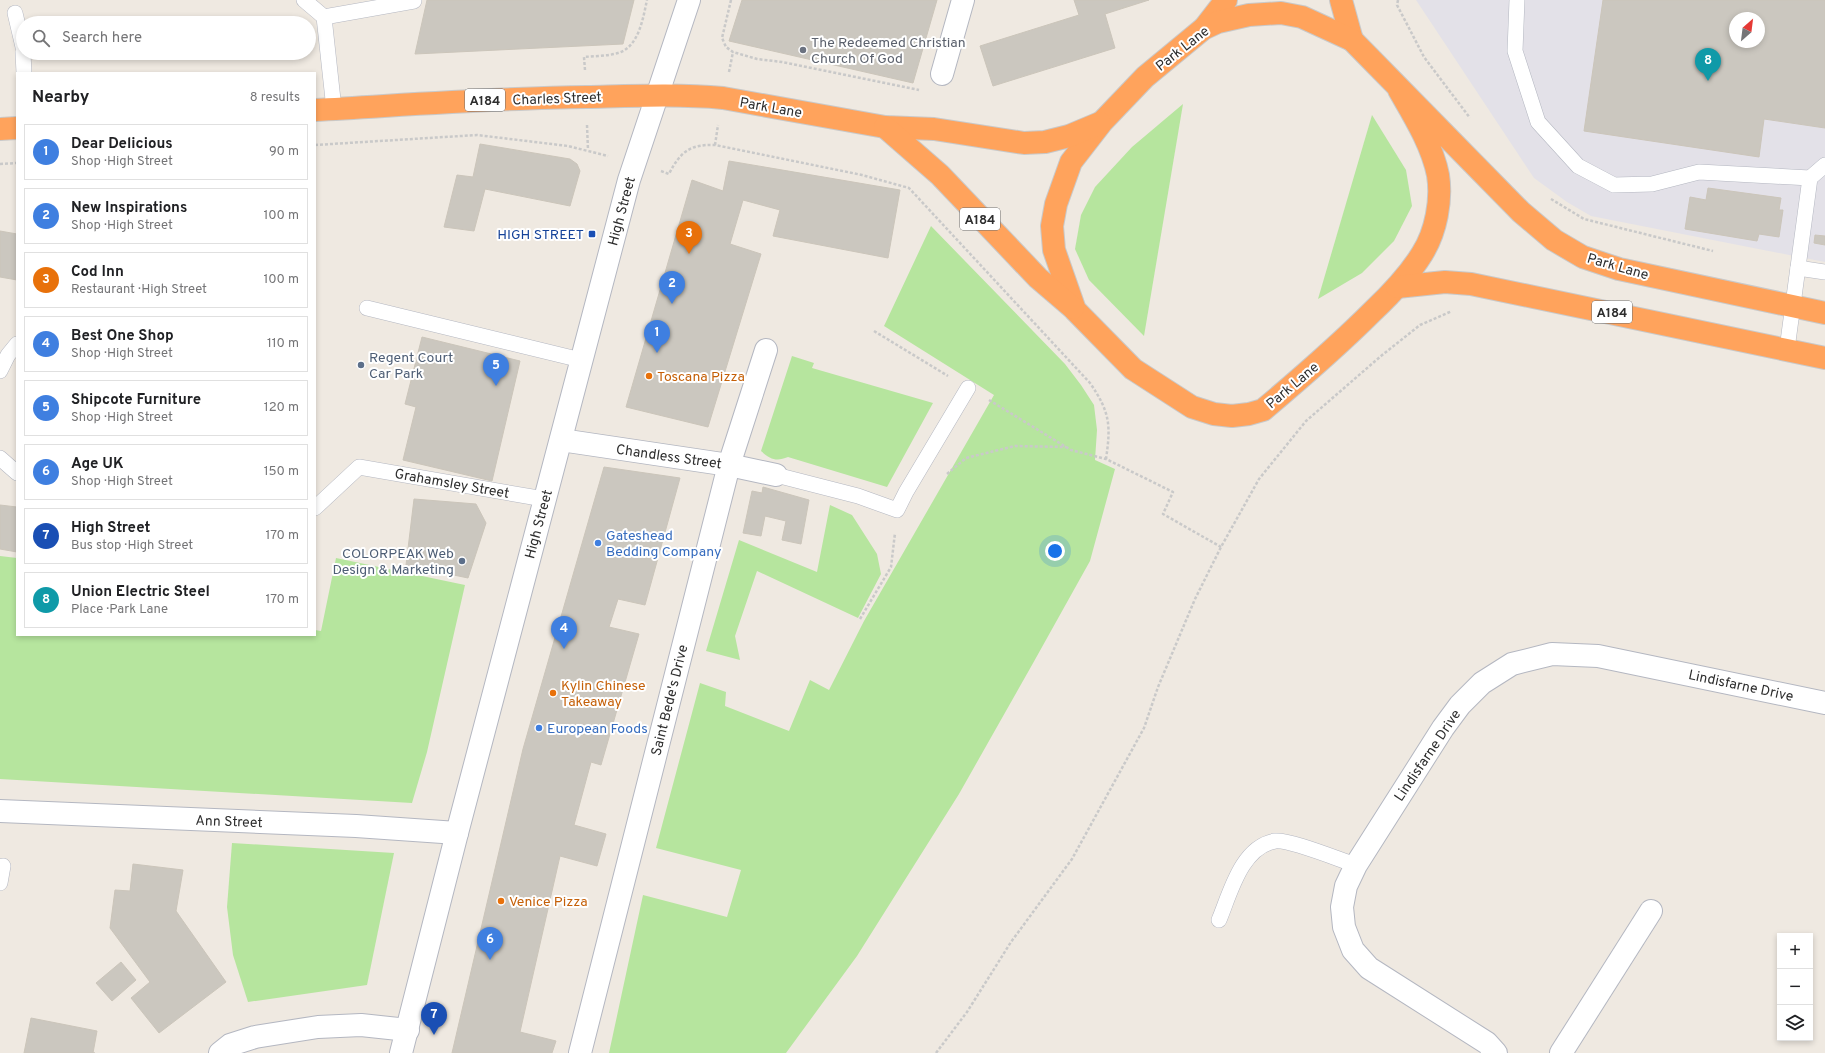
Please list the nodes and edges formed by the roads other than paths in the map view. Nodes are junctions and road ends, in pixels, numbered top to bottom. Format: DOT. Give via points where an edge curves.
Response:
graph roads {
  1 [pos="304,0"];
  2 [pos="689,0"];
  3 [pos="963,0"];
  4 [pos="1226,0"];
  5 [pos="1341,0"];
  6 [pos="1517,0"];
  7 [pos="414,1"];
  8 [pos="15,13"];
  9 [pos="16,17"];
  10 [pos="324,17"];
  11 [pos="1203,29"];
  12 [pos="1352,40"];
  13 [pos="23,60"];
  14 [pos="24,72"];
  15 [pos="942,74"];
  16 [pos="1399,90"];
  17 [pos="656,95"];
  18 [pos="325,109"];
  19 [pos="1102,122"];
  20 [pos="885,127"];
  21 [pos="16,128"];
  22 [pos="0,129"];
  23 [pos="1825,165"];
  24 [pos="1810,178"];
  25 [pos="1798,268"];
  26 [pos="1825,272"];
  27 [pos="1397,287"];
  28 [pos="1793,306"];
  29 [pos="368,308"];
  30 [pos="1075,310"];
  31 [pos="1825,313"];
  32 [pos="16,345"];
  33 [pos="1787,349"];
  34 [pos="766,350"];
  35 [pos="1825,358"];
  36 [pos="581,360"];
  37 [pos="0,371"];
  38 [pos="968,388"];
  39 [pos="561,440"];
  40 [pos="0,458"];
  41 [pos="729,465"];
  42 [pos="16,471"];
  43 [pos="776,475"];
  44 [pos="544,499"];
  45 [pos="316,507"];
  46 [pos="1825,703"];
  47 [pos="0,811"];
  48 [pos="457,833"];
  49 [pos="1356,865"];
  50 [pos="3,866"];
  51 [pos="0,883"];
  52 [pos="1651,911"];
  53 [pos="1219,920"];
  54 [pos="408,1030"];
  55 [pos="220,1053"];
  56 [pos="401,1053"];
  57 [pos="580,1053"];
  58 [pos="1496,1053"];
  59 [pos="1561,1053"];
  1 -- 10 [label="lane"];
  2 -- 17 [label="street, High Street"];
  3 -- 15 [label="street"];
  4 -- 11 [label="highway"];
  5 -- 12 [label="highway"];
  6 -- 24 [label="lane" via="1515,51 1538,122 1578,166 1614,186 1652,184 1699,172"];
  7 -- 10 [label="lane"];
  8 -- 9 [label="lane"];
  10 -- 18 [label="lane"];
  11 -- 12 [label="highway, Park Lane" via="1230,18 1281,13 1302,17"];
  11 -- 19 [label="highway, Park Lane" via="1145,77"];
  12 -- 16 [label="highway, Park Lane"];
  13 -- 14 [label="lane"];
  16 -- 27 [label="highway, Park Lane" via="1431,151 1438,175 1439,196 1430,239"];
  16 -- 28 [label="highway, Park Lane" via="1522,212 1554,240 1583,257 1620,269"];
  17 -- 18 [label="highway, Charles Street / A184" via="495,99"];
  17 -- 20 [label="highway, Park Lane / A184" via="723,98"];
  17 -- 36 [label="street, High Street" via="629,180"];
  19 -- 20 [label="highway, Park Lane / A184" via="1069,136 1045,142 1024,143 934,128"];
  19 -- 30 [label="highway, Park Lane" via="1071,162 1056,204 1052,226 1054,250"];
  20 -- 30 [label="highway, Park Lane / A184" via="940,175 1038,278"];
  21 -- 22 [label="highway"];
  23 -- 24 [label="lane"];
  24 -- 25 [label="lane"];
  25 -- 26 [label="lane"];
  25 -- 28 [label="lane"];
  27 -- 30 [label="highway, Park Lane" via="1337,347 1263,410 1232,416 1192,407 1170,394 1134,369"];
  27 -- 33 [label="highway, A184" via="1445,282 1471,284"];
  28 -- 31 [label="highway, Park Lane"];
  28 -- 33 [label="lane"];
  29 -- 36 [label="lane"];
  32 -- 37 [label="lane"];
  33 -- 35 [label="highway, A184"];
  34 -- 41 [label="street, Saint Bede's Drive"];
  36 -- 39 [label="street, High Street"];
  38 -- 43 [label="lane" via="897,510 858,496"];
  39 -- 41 [label="street, Chandless Street"];
  39 -- 44 [label="street, High Street"];
  40 -- 42 [label="lane"];
  41 -- 43 [label="street, Chandless Street"];
  41 -- 57 [label="street, Saint Bede's Drive"];
  44 -- 45 [label="lane, Grahamsley Street" via="359,466"];
  44 -- 48 [label="street, High Street"];
  46 -- 49 [label="street, Lindisfarne Drive" via="1598,656 1552,654 1512,664 1482,683 1460,705"];
  47 -- 48 [label="street, Ann Street" via="356,826"];
  48 -- 54 [label="street, High Street"];
  49 -- 53 [label="lane" via="1275,841 1257,848 1240,873"];
  49 -- 58 [label="street, Lindisfarne Drive" via="1346,886 1342,907 1344,927 1353,950 1369,968 1487,1043"];
  50 -- 51 [label="lane"];
  52 -- 59 [label="street"];
  54 -- 55 [label="street" via="361,1025 318,1027 255,1037 230,1045"];
  54 -- 56 [label="street, High Street"];
}
